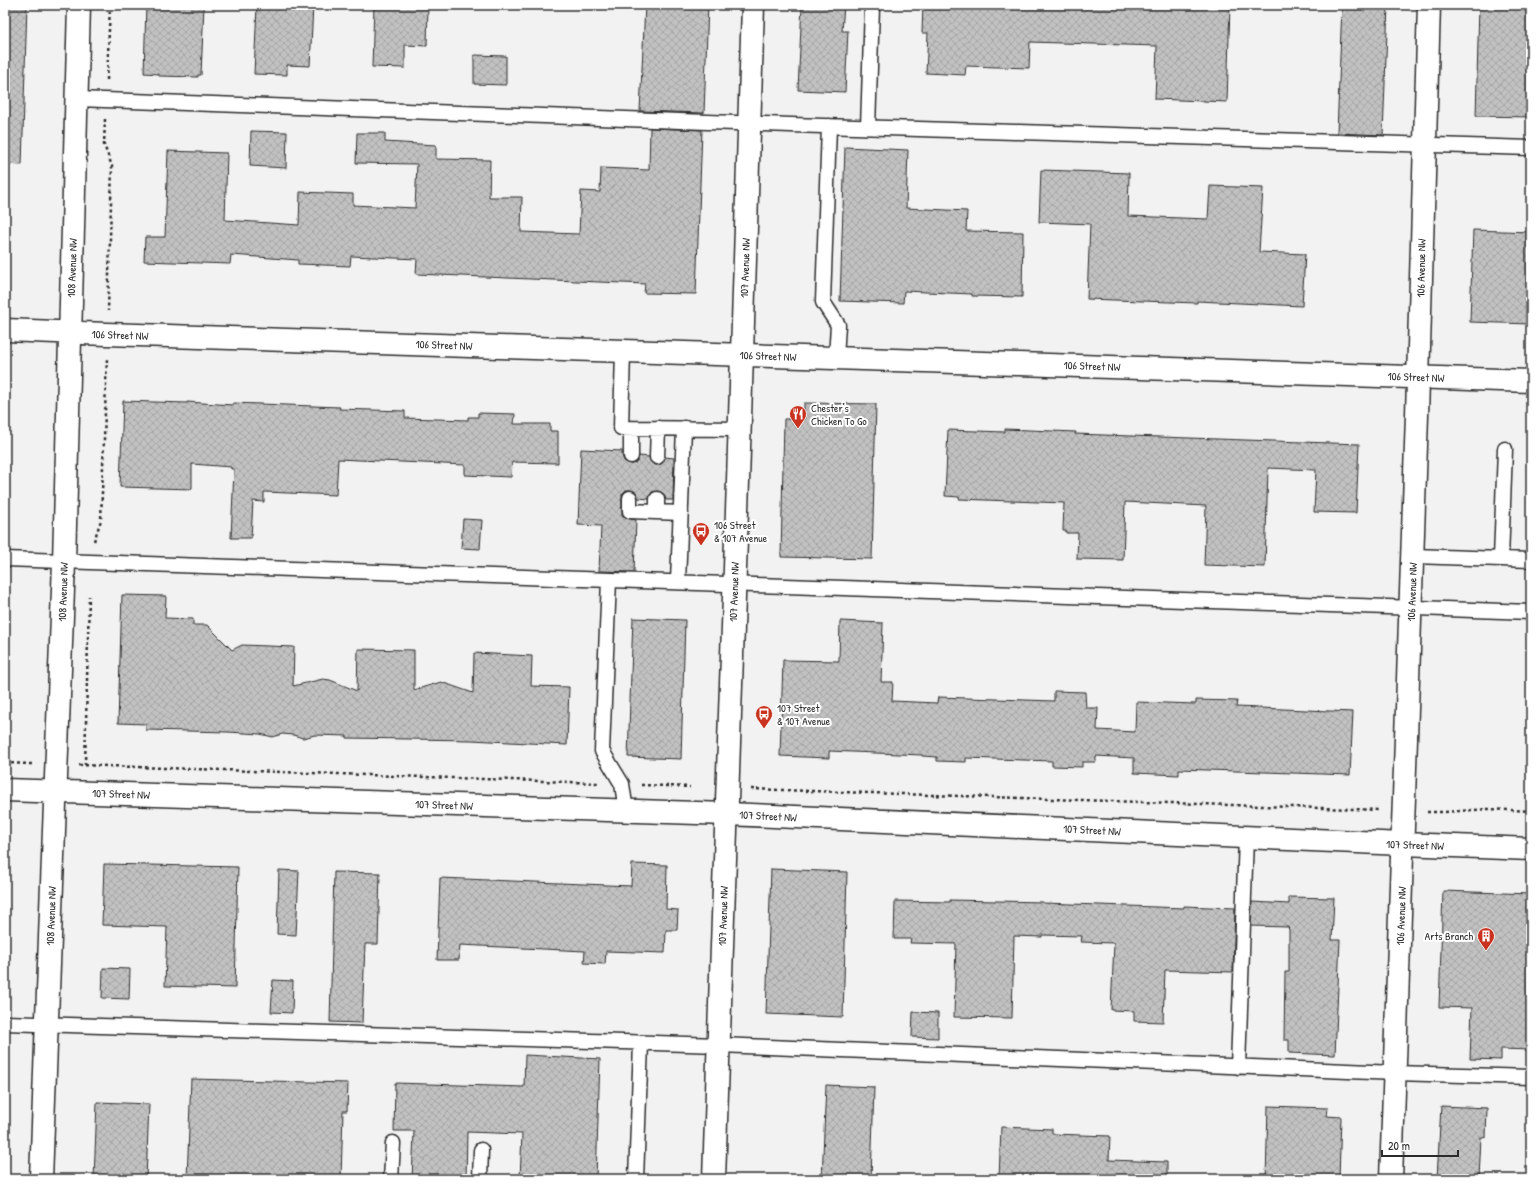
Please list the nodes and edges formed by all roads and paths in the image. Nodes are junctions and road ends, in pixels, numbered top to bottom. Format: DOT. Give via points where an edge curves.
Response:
graph roads {
  1 [pos="79,5"];
  2 [pos="110,5"];
  3 [pos="753,5"];
  4 [pos="1429,5"];
  5 [pos="872,7"];
  6 [pos="77,99"];
  7 [pos="106,100"];
  8 [pos="750,123"];
  9 [pos="829,126"];
  10 [pos="868,127"];
  11 [pos="1424,144"];
  12 [pos="1531,148"];
  13 [pos="5,330"];
  14 [pos="70,333"];
  15 [pos="107,334"];
  16 [pos="623,351"];
  17 [pos="742,355"];
  18 [pos="836,358"];
  19 [pos="1418,377"];
  20 [pos="1531,381"];
  21 [pos="631,428"];
  22 [pos="658,428"];
  23 [pos="684,428"];
  24 [pos="739,429"];
  25 [pos="1505,449"];
  26 [pos="631,456"];
  27 [pos="657,457"];
  28 [pos="630,498"];
  29 [pos="681,513"];
  30 [pos="1413,556"];
  31 [pos="5,559"];
  32 [pos="1501,559"];
  33 [pos="1531,560"];
  34 [pos="64,562"];
  35 [pos="90,562"];
  36 [pos="609,580"];
  37 [pos="678,582"];
  38 [pos="734,585"];
  39 [pos="1411,608"];
  40 [pos="1531,612"];
  41 [pos="5,763"];
  42 [pos="57,765"];
  43 [pos="85,765"];
  44 [pos="622,784"];
  45 [pos="728,788"];
  46 [pos="5,790"];
  47 [pos="56,791"];
  48 [pos="626,811"];
  49 [pos="1404,811"];
  50 [pos="1531,811"];
  51 [pos="727,814"];
  52 [pos="1246,837"];
  53 [pos="1403,844"];
  54 [pos="1531,849"];
  55 [pos="5,1023"];
  56 [pos="47,1025"];
  57 [pos="640,1043"];
  58 [pos="719,1045"];
  59 [pos="1238,1067"];
  60 [pos="1395,1073"];
  61 [pos="1531,1077"];
  62 [pos="393,1143"];
  63 [pos="481,1150"];
  64 [pos="41,1179"];
  65 [pos="391,1179"];
  66 [pos="480,1179"];
  67 [pos="636,1179"];
  68 [pos="714,1179"];
  69 [pos="1391,1179"];
  1 -- 6 [label="street, 108 Avenue NW"];
  2 -- 7 [label="path"];
  3 -- 8 [label="street, 107 Avenue NW"];
  4 -- 11 [label="street, 106 Avenue NW"];
  5 -- 10 [label="lane"];
  6 -- 7 [label="lane"];
  6 -- 14 [label="street, 108 Avenue NW"];
  7 -- 8 [label="lane"];
  7 -- 15 [label="path" via="104,145 112,166"];
  8 -- 9 [label="lane"];
  8 -- 17 [label="street, 107 Avenue NW"];
  9 -- 10 [label="lane"];
  9 -- 18 [label="lane" via="823,302 838,326"];
  10 -- 11 [label="lane"];
  11 -- 12 [label="lane"];
  11 -- 19 [label="street, 106 Avenue NW"];
  13 -- 14 [label="street, 106 Street NW"];
  14 -- 15 [label="street, 106 Street NW"];
  14 -- 34 [label="street, 108 Avenue NW"];
  15 -- 16 [label="street, 106 Street NW"];
  15 -- 35 [label="path" via="101,520 91,550"];
  16 -- 17 [label="street, 106 Street NW"];
  16 -- 21 [label="lane" via="621,428"];
  17 -- 18 [label="street, 106 Street NW"];
  17 -- 24 [label="street, 107 Avenue NW"];
  18 -- 19 [label="street, 106 Street NW"];
  19 -- 20 [label="street, 106 Street NW"];
  19 -- 30 [label="street, 106 Avenue NW"];
  21 -- 22 [label="lane"];
  21 -- 26 [label="lane"];
  22 -- 23 [label="lane"];
  22 -- 27 [label="lane"];
  23 -- 24 [label="lane"];
  23 -- 29 [label="lane"];
  24 -- 38 [label="street, 107 Avenue NW"];
  25 -- 32 [label="lane"];
  28 -- 29 [label="lane" via="630,511 656,506"];
  29 -- 37 [label="lane"];
  30 -- 32 [label="lane"];
  30 -- 39 [label="street, 106 Avenue NW"];
  31 -- 34 [label="lane"];
  32 -- 33 [label="lane"];
  34 -- 35 [label="lane"];
  34 -- 42 [label="street, 108 Avenue NW"];
  35 -- 36 [label="lane"];
  35 -- 43 [label="path"];
  36 -- 37 [label="lane"];
  36 -- 44 [label="lane" via="602,751"];
  37 -- 38 [label="lane"];
  38 -- 39 [label="lane"];
  38 -- 45 [label="street, 107 Avenue NW"];
  39 -- 40 [label="lane"];
  39 -- 49 [label="street, 106 Avenue NW"];
  41 -- 42 [label="path"];
  42 -- 43 [label="path"];
  42 -- 47 [label="street, 108 Avenue NW"];
  43 -- 44 [label="path"];
  44 -- 45 [label="path"];
  44 -- 48 [label="lane"];
  45 -- 49 [label="path"];
  45 -- 51 [label="street, 107 Avenue NW"];
  46 -- 47 [label="street, 107 Street NW"];
  47 -- 48 [label="street, 107 Street NW"];
  47 -- 56 [label="street, 108 Avenue NW"];
  48 -- 51 [label="street, 107 Street NW"];
  49 -- 50 [label="path"];
  49 -- 53 [label="street, 106 Avenue NW"];
  51 -- 52 [label="street, 107 Street NW"];
  51 -- 58 [label="street, 107 Avenue NW"];
  52 -- 53 [label="street, 107 Street NW"];
  52 -- 59 [label="lane"];
  53 -- 54 [label="street, 107 Street NW"];
  53 -- 60 [label="street, 106 Avenue NW"];
  55 -- 56 [label="lane"];
  56 -- 57 [label="lane"];
  56 -- 64 [label="street, 108 Avenue NW"];
  57 -- 58 [label="lane"];
  57 -- 67 [label="lane"];
  58 -- 59 [label="lane"];
  58 -- 68 [label="street, 107 Avenue NW"];
  59 -- 60 [label="lane"];
  60 -- 61 [label="lane"];
  60 -- 69 [label="street, 106 Avenue NW"];
  62 -- 65 [label="lane"];
  63 -- 66 [label="lane"];
}
